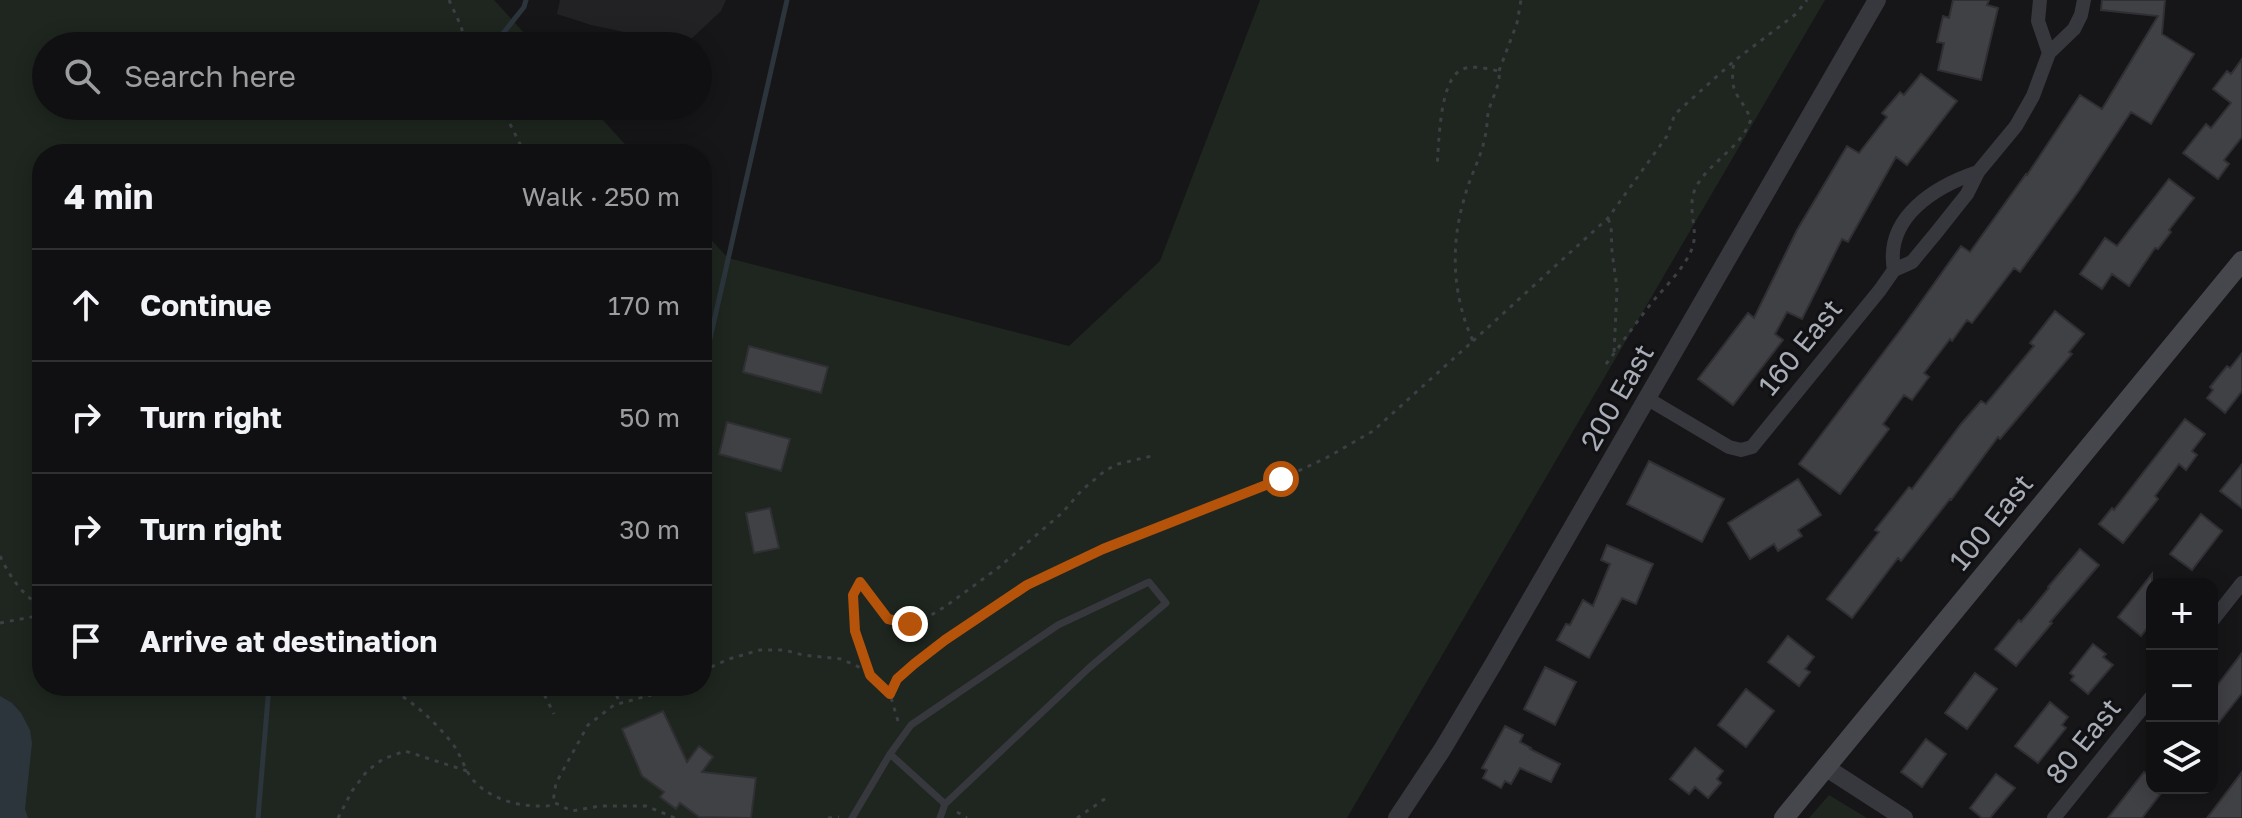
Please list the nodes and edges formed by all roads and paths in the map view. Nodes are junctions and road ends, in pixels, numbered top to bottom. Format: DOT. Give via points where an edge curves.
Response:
graph roads {
  1 [pos="449,0"];
  2 [pos="1521,0"];
  3 [pos="1807,0"];
  4 [pos="1877,0"];
  5 [pos="2040,0"];
  6 [pos="2084,0"];
  7 [pos="462,32"];
  8 [pos="2049,53"];
  9 [pos="1734,61"];
  10 [pos="1499,71"];
  11 [pos="508,120"];
  12 [pos="520,144"];
  13 [pos="1437,167"];
  14 [pos="1978,172"];
  15 [pos="1608,218"];
  16 [pos="2242,261"];
  17 [pos="1894,270"];
  18 [pos="1473,341"];
  19 [pos="1614,353"];
  20 [pos="1606,364"];
  21 [pos="1648,399"];
  22 [pos="1156,455"];
  23 [pos="0,556"];
  24 [pos="2242,583"];
  25 [pos="32,601"];
  26 [pos="2218,613"];
  27 [pos="32,617"];
  28 [pos="0,623"];
  29 [pos="712,667"];
  30 [pos="870,675"];
  31 [pos="890,694"];
  32 [pos="402,696"];
  33 [pos="545,696"];
  34 [pos="617,696"];
  35 [pos="648,696"];
  36 [pos="2146,703"];
  37 [pos="620,704"];
  38 [pos="554,714"];
  39 [pos="890,754"];
  40 [pos="1825,767"];
  41 [pos="468,771"];
  42 [pos="1109,796"];
  43 [pos="557,804"];
  44 [pos="945,804"];
  45 [pos="1898,816"];
  46 [pos="338,818"];
  47 [pos="675,818"];
  48 [pos="828,818"];
  49 [pos="846,818"];
  50 [pos="852,818"];
  51 [pos="940,818"];
  52 [pos="1077,818"];
  53 [pos="1397,818"];
  54 [pos="1784,818"];
  55 [pos="2054,818"];
  1 -- 7 [label="path"];
  2 -- 10 [label="path"];
  3 -- 9 [label="path"];
  4 -- 21 [label="street, 200 East"];
  5 -- 8 [label="street" via="2038,21"];
  6 -- 8 [label="street, 160 East" via="2074,29"];
  8 -- 14 [label="street, 160 East" via="2016,126"];
  9 -- 15 [label="path" via="1675,114 1667,136"];
  9 -- 19 [label="path" via="1736,96 1751,119 1747,130 1699,181 1692,196 1692,249"];
  10 -- 13 [label="path" via="1463,68 1455,75 1442,110"];
  10 -- 18 [label="path" via="1485,137 1464,198 1454,259 1462,314"];
  11 -- 12 [label="path"];
  14 -- 17 [label="street, 160 East" via="1967,194 1912,262"];
  14 -- 17 [label="street, 160 East" via="1951,181 1913,209 1895,241"];
  15 -- 18 [label="path"];
  15 -- 19 [label="path" via="1617,288"];
  16 -- 40 [label="main road, 100 East"];
  17 -- 21 [label="street, 160 East" via="1752,447 1741,450 1715,440"];
  18 -- 31 [label="path" via="1373,431 1281,479 1027,585 914,664"];
  19 -- 20 [label="path"];
  21 -- 53 [label="street, 200 East"];
  22 -- 30 [label="path" via="1106,470 998,568 920,622 888,619 860,582 853,595 855,631"];
  23 -- 25 [label="path" via="14,583"];
  24 -- 26 [label="street"];
  27 -- 28 [label="path"];
  29 -- 30 [label="path" via="760,650 784,650 841,659"];
  30 -- 31 [label="path"];
  31 -- 39 [label="path" via="898,721"];
  32 -- 41 [label="path" via="439,727"];
  33 -- 38 [label="path"];
  34 -- 37 [label="path"];
  35 -- 37 [label="path"];
  36 -- 55 [label="street, 80 East"];
  37 -- 43 [label="path" via="588,725 556,783"];
  39 -- 44 [label="lane"];
  39 -- 44 [label="lane" via="911,725 1058,625 1149,582 1166,603"];
  39 -- 50 [label="lane"];
  40 -- 45 [label="street"];
  40 -- 54 [label="main road, 100 East"];
  41 -- 43 [label="path" via="496,796 522,806"];
  41 -- 46 [label="path" via="405,751 367,771"];
  42 -- 52 [label="path"];
  43 -- 47 [label="path" via="572,811 646,806"];
  44 -- 51 [label="lane"];
  48 -- 49 [label="path"];
}
